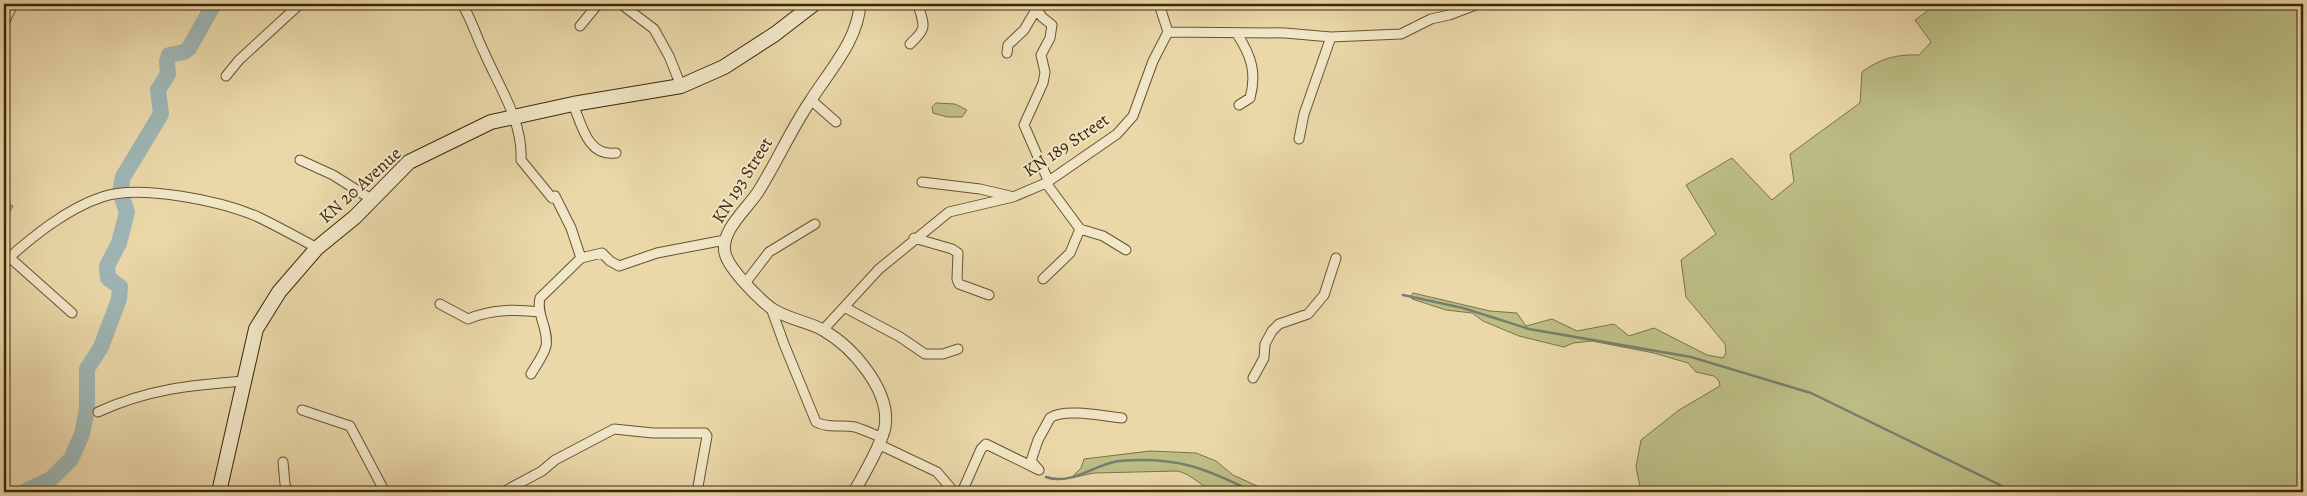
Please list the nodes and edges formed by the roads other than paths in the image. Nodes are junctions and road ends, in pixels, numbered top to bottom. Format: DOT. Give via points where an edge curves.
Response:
graph roads {
  1 [pos="13,4"];
  2 [pos="300,4"];
  3 [pos="462,4"];
  4 [pos="598,4"];
  5 [pos="621,4"];
  6 [pos="814,4"];
  7 [pos="860,4"];
  8 [pos="918,4"];
  9 [pos="1159,4"];
  10 [pos="1478,4"];
  11 [pos="1036,6"];
  12 [pos="4,23"];
  13 [pos="580,26"];
  14 [pos="1168,32"];
  15 [pos="1237,34"];
  16 [pos="1331,37"];
  17 [pos="910,44"];
  18 [pos="1007,52"];
  19 [pos="226,76"];
  20 [pos="681,86"];
  21 [pos="811,100"];
  22 [pos="573,104"];
  23 [pos="1238,105"];
  24 [pos="514,117"];
  25 [pos="836,122"];
  26 [pos="1299,139"];
  27 [pos="616,153"];
  28 [pos="300,160"];
  29 [pos="922,182"];
  30 [pos="1047,182"];
  31 [pos="1012,197"];
  32 [pos="372,199"];
  33 [pos="815,224"];
  34 [pos="1080,229"];
  35 [pos="914,238"];
  36 [pos="725,240"];
  37 [pos="317,248"];
  38 [pos="1126,250"];
  39 [pos="581,258"];
  40 [pos="1336,258"];
  41 [pos="6,259"];
  42 [pos="1043,279"];
  43 [pos="746,282"];
  44 [pos="989,296"];
  45 [pos="440,304"];
  46 [pos="844,307"];
  47 [pos="771,308"];
  48 [pos="540,312"];
  49 [pos="72,314"];
  50 [pos="823,330"];
  51 [pos="958,349"];
  52 [pos="531,374"];
  53 [pos="1253,378"];
  54 [pos="244,381"];
  55 [pos="302,410"];
  56 [pos="98,412"];
  57 [pos="1122,418"];
  58 [pos="880,440"];
  59 [pos="283,462"];
  60 [pos="219,492"];
  61 [pos="288,492"];
  62 [pos="385,492"];
  63 [pos="503,492"];
  64 [pos="697,492"];
  65 [pos="854,492"];
  66 [pos="954,492"];
  67 [pos="962,492"];
  1 -- 12 [label="street"];
  2 -- 19 [label="street"];
  3 -- 24 [label="street"];
  4 -- 13 [label="street"];
  5 -- 20 [label="street" via="654,29"];
  6 -- 20 [label="main road, KN 20 Avenue" via="724,67"];
  7 -- 21 [label="street, KN 193 Street" via="859,21"];
  8 -- 17 [label="street" via="925,26"];
  9 -- 14 [label="street"];
  10 -- 16 [label="street" via="1449,16 1431,19 1401,34"];
  11 -- 18 [label="street" via="1024,30 1008,45"];
  11 -- 30 [label="street" via="1042,18 1052,26 1050,38 1042,50 1043,83 1024,125"];
  14 -- 15 [label="street"];
  14 -- 30 [label="street, KN 189 Street" via="1152,61 1133,116 1117,134"];
  15 -- 16 [label="street" via="1285,33"];
  15 -- 23 [label="street" via="1246,47 1254,74 1250,98"];
  16 -- 26 [label="street" via="1304,114"];
  20 -- 22 [label="main road, KN 20 Avenue"];
  21 -- 25 [label="street"];
  21 -- 36 [label="street, KN 193 Street" via="758,192"];
  22 -- 24 [label="main road, KN 20 Avenue"];
  22 -- 27 [label="street" via="596,151 606,155"];
  24 -- 32 [label="main road, KN 20 Avenue" via="465,132 409,162"];
  24 -- 39 [label="street" via="522,141 521,160 552,198 555,196"];
  28 -- 32 [label="street"];
  29 -- 31 [label="street" via="980,189"];
  30 -- 31 [label="street, KN 189 Street"];
  30 -- 34 [label="street"];
  31 -- 35 [label="street, KN 189 Street" via="949,212"];
  32 -- 37 [label="main road, KN 20 Avenue"];
  33 -- 43 [label="street" via="769,252"];
  34 -- 38 [label="street" via="1103,236"];
  34 -- 42 [label="street" via="1070,253"];
  35 -- 44 [label="street" via="958,253 956,279 959,284"];
  35 -- 46 [label="street, KN 189 Street"];
  36 -- 39 [label="street" via="657,252 619,266 602,253"];
  36 -- 43 [label="street, KN 193 Street" via="727,262"];
  37 -- 41 [label="street" via="246,213 210,202 137,191 101,197 71,212"];
  37 -- 54 [label="main road, KN 20 Avenue" via="279,292 256,329"];
  39 -- 48 [label="street" via="540,298"];
  40 -- 53 [label="street" via="1324,295 1308,314 1279,324 1272,331 1265,344 1264,358"];
  41 -- 49 [label="street"];
  43 -- 47 [label="street, KN 193 Street"];
  45 -- 48 [label="street" via="468,318 518,309"];
  46 -- 50 [label="street, KN 189 Street"];
  46 -- 51 [label="street" via="925,354 943,354"];
  47 -- 50 [label="street, KN 193 Street"];
  47 -- 58 [label="street" via="816,422 825,427 855,428"];
  48 -- 52 [label="street" via="546,348"];
  50 -- 58 [label="street, KN 193 Street" via="854,355 873,379 886,406 885,428"];
  54 -- 56 [label="street" via="162,389"];
  54 -- 60 [label="main road, KN 20 Avenue"];
  55 -- 62 [label="street" via="350,426"];
  57 -- 67 [label="street" via="1055,414 1033,452 1031,461 1038,470 986,444"];
  58 -- 65 [label="street, KN 193 Street"];
  58 -- 66 [label="street" via="937,472"];
  59 -- 61 [label="street"];
  63 -- 64 [label="street" via="614,429 705,433"];
}
